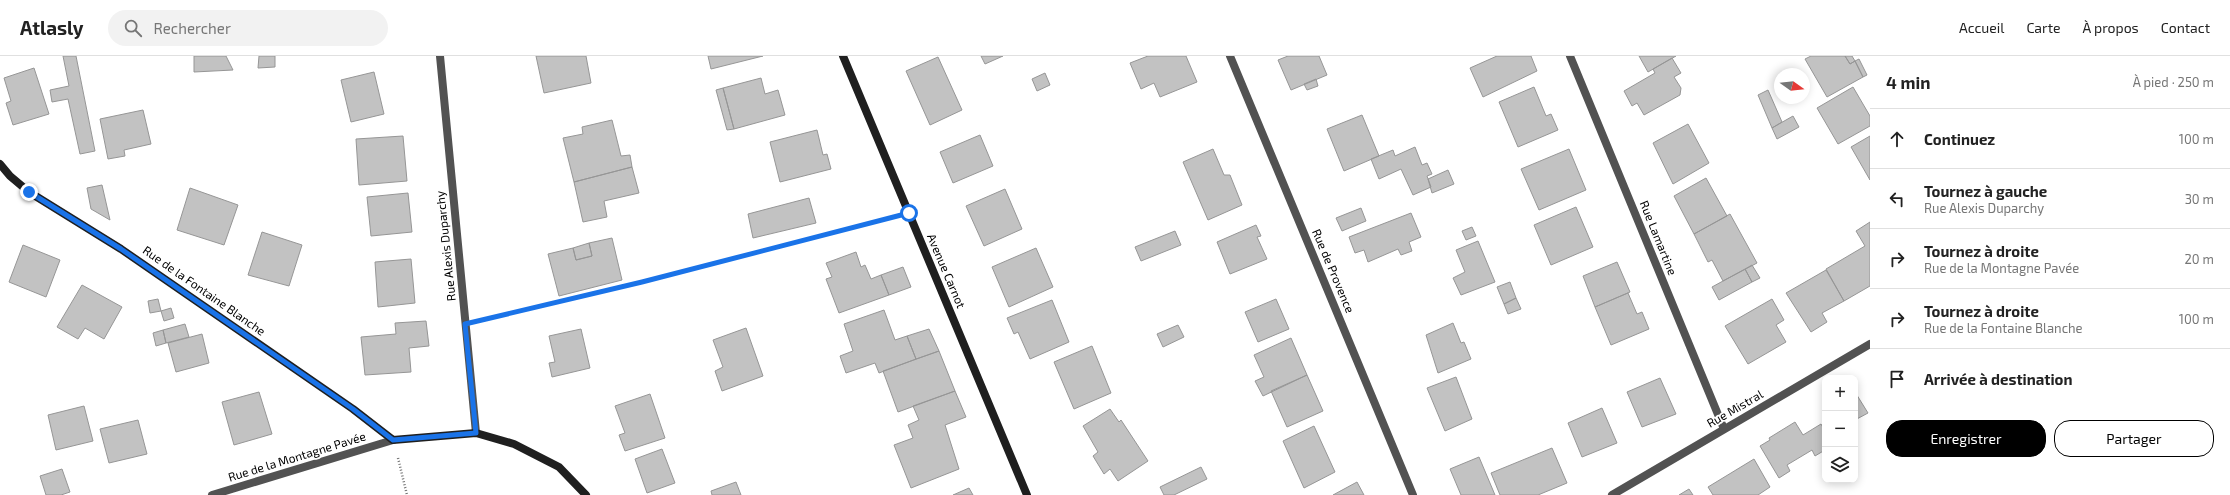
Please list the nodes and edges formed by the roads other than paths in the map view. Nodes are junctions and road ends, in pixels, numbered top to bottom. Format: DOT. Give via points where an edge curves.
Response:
graph roads {
  1 [pos="440,56"];
  2 [pos="843,56"];
  3 [pos="1230,56"];
  4 [pos="1570,56"];
  5 [pos="0,164"];
  6 [pos="1870,344"];
  7 [pos="1724,429"];
  8 [pos="476,433"];
  9 [pos="393,440"];
  10 [pos="212,495"];
  11 [pos="586,495"];
  12 [pos="1027,495"];
  13 [pos="1413,495"];
  14 [pos="1612,495"];
  1 -- 8 [label="street, Rue Alexis Duparchy"];
  2 -- 12 [label="street, Avenue Carnot"];
  3 -- 13 [label="street, Rue de Provence"];
  4 -- 7 [label="street, Rue Lamartine"];
  5 -- 9 [label="street, Rue de la Fontaine Blanche" via="29,192 121,249"];
  6 -- 7 [label="street, Rue Mistral"];
  7 -- 14 [label="street, Rue Mistral"];
  8 -- 9 [label="street, Rue de la Montagne Pavée"];
  8 -- 11 [label="street, Rue de la Montagne Pavée" via="514,444 559,467"];
  9 -- 10 [label="street, Rue de la Montagne Pavée"];
}
